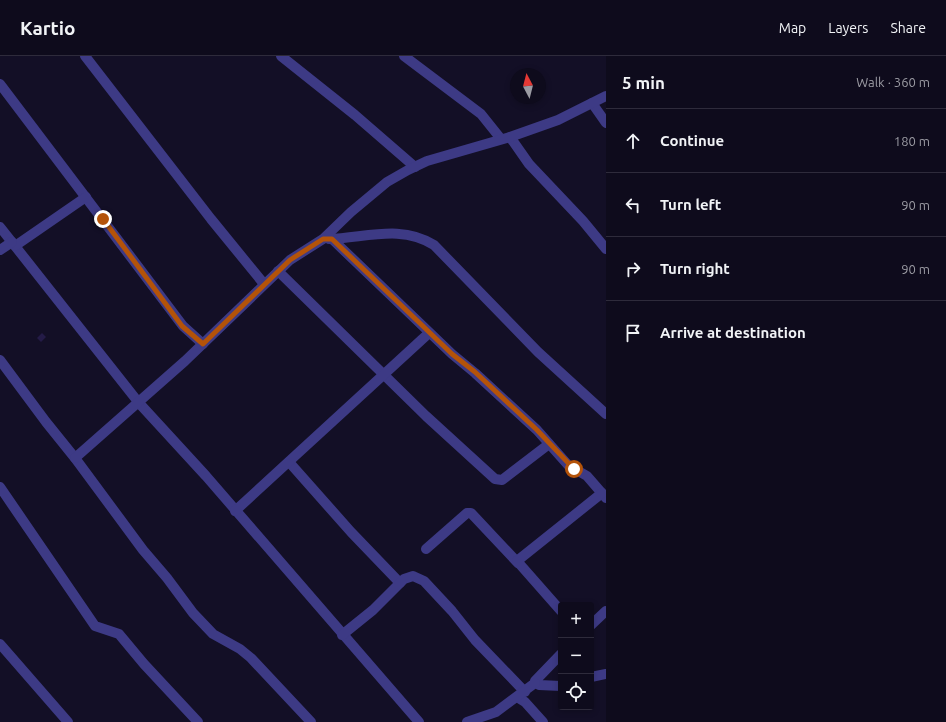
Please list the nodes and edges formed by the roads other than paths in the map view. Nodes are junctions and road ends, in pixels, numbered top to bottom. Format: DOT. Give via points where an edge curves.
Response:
graph roads {
  1 [pos="86,56"];
  2 [pos="281,56"];
  3 [pos="404,56"];
  4 [pos="0,84"];
  5 [pos="606,96"];
  6 [pos="592,103"];
  7 [pos="606,123"];
  8 [pos="506,138"];
  9 [pos="415,167"];
  10 [pos="86,197"];
  11 [pos="0,227"];
  12 [pos="328,239"];
  13 [pos="14,244"];
  14 [pos="606,249"];
  15 [pos="0,250"];
  16 [pos="278,271"];
  17 [pos="264,284"];
  18 [pos="429,333"];
  19 [pos="203,344"];
  20 [pos="0,360"];
  21 [pos="383,375"];
  22 [pos="139,403"];
  23 [pos="606,414"];
  24 [pos="549,444"];
  25 [pos="75,458"];
  26 [pos="289,462"];
  27 [pos="0,487"];
  28 [pos="604,495"];
  29 [pos="235,511"];
  30 [pos="426,549"];
  31 [pos="518,563"];
  32 [pos="400,583"];
  33 [pos="558,608"];
  34 [pos="606,611"];
  35 [pos="594,623"];
  36 [pos="342,635"];
  37 [pos="0,644"];
  38 [pos="558,657"];
  39 [pos="606,674"];
  40 [pos="594,677"];
  41 [pos="536,683"];
  42 [pos="558,686"];
  43 [pos="521,694"];
  44 [pos="68,722"];
  45 [pos="198,722"];
  46 [pos="311,722"];
  47 [pos="419,722"];
  48 [pos="467,722"];
  49 [pos="543,722"];
  1 -- 17 [label="street"];
  2 -- 9 [label="street"];
  3 -- 8 [label="street" via="481,114"];
  4 -- 10 [label="street"];
  5 -- 6 [label="street"];
  6 -- 7 [label="street"];
  6 -- 8 [label="street" via="558,120"];
  8 -- 9 [label="street"];
  8 -- 14 [label="street"];
  9 -- 12 [label="street" via="387,182 351,212"];
  10 -- 13 [label="street"];
  10 -- 19 [label="street" via="182,326"];
  11 -- 13 [label="street"];
  12 -- 16 [label="street" via="290,260"];
  12 -- 18 [label="street"];
  12 -- 23 [label="street" via="385,233 424,238 429,241 538,352"];
  13 -- 15 [label="street"];
  13 -- 22 [label="street"];
  16 -- 17 [label="street"];
  16 -- 21 [label="street"];
  17 -- 19 [label="street"];
  18 -- 21 [label="street"];
  18 -- 24 [label="street" via="475,372"];
  19 -- 22 [label="street"];
  20 -- 25 [label="street"];
  21 -- 24 [label="street" via="495,479 502,480"];
  21 -- 26 [label="street"];
  22 -- 25 [label="street"];
  22 -- 29 [label="street"];
  24 -- 28 [label="street" via="568,465 584,472"];
  25 -- 46 [label="street" via="142,550 193,613 213,634 240,649 250,658"];
  26 -- 29 [label="street"];
  26 -- 32 [label="street"];
  27 -- 45 [label="street" via="95,626 119,634"];
  28 -- 31 [label="street" via="518,560"];
  29 -- 36 [label="street"];
  30 -- 31 [label="street" via="467,513 471,513"];
  31 -- 33 [label="street"];
  32 -- 36 [label="street" via="373,610"];
  32 -- 43 [label="street" via="413,576 424,580"];
  34 -- 35 [label="street"];
  36 -- 47 [label="street"];
  37 -- 44 [label="street"];
  38 -- 41 [label="street" via="536,678"];
  39 -- 40 [label="street"];
  41 -- 42 [label="street"];
  41 -- 43 [label="street"];
  43 -- 48 [label="street" via="496,712"];
  43 -- 49 [label="street"];
}
